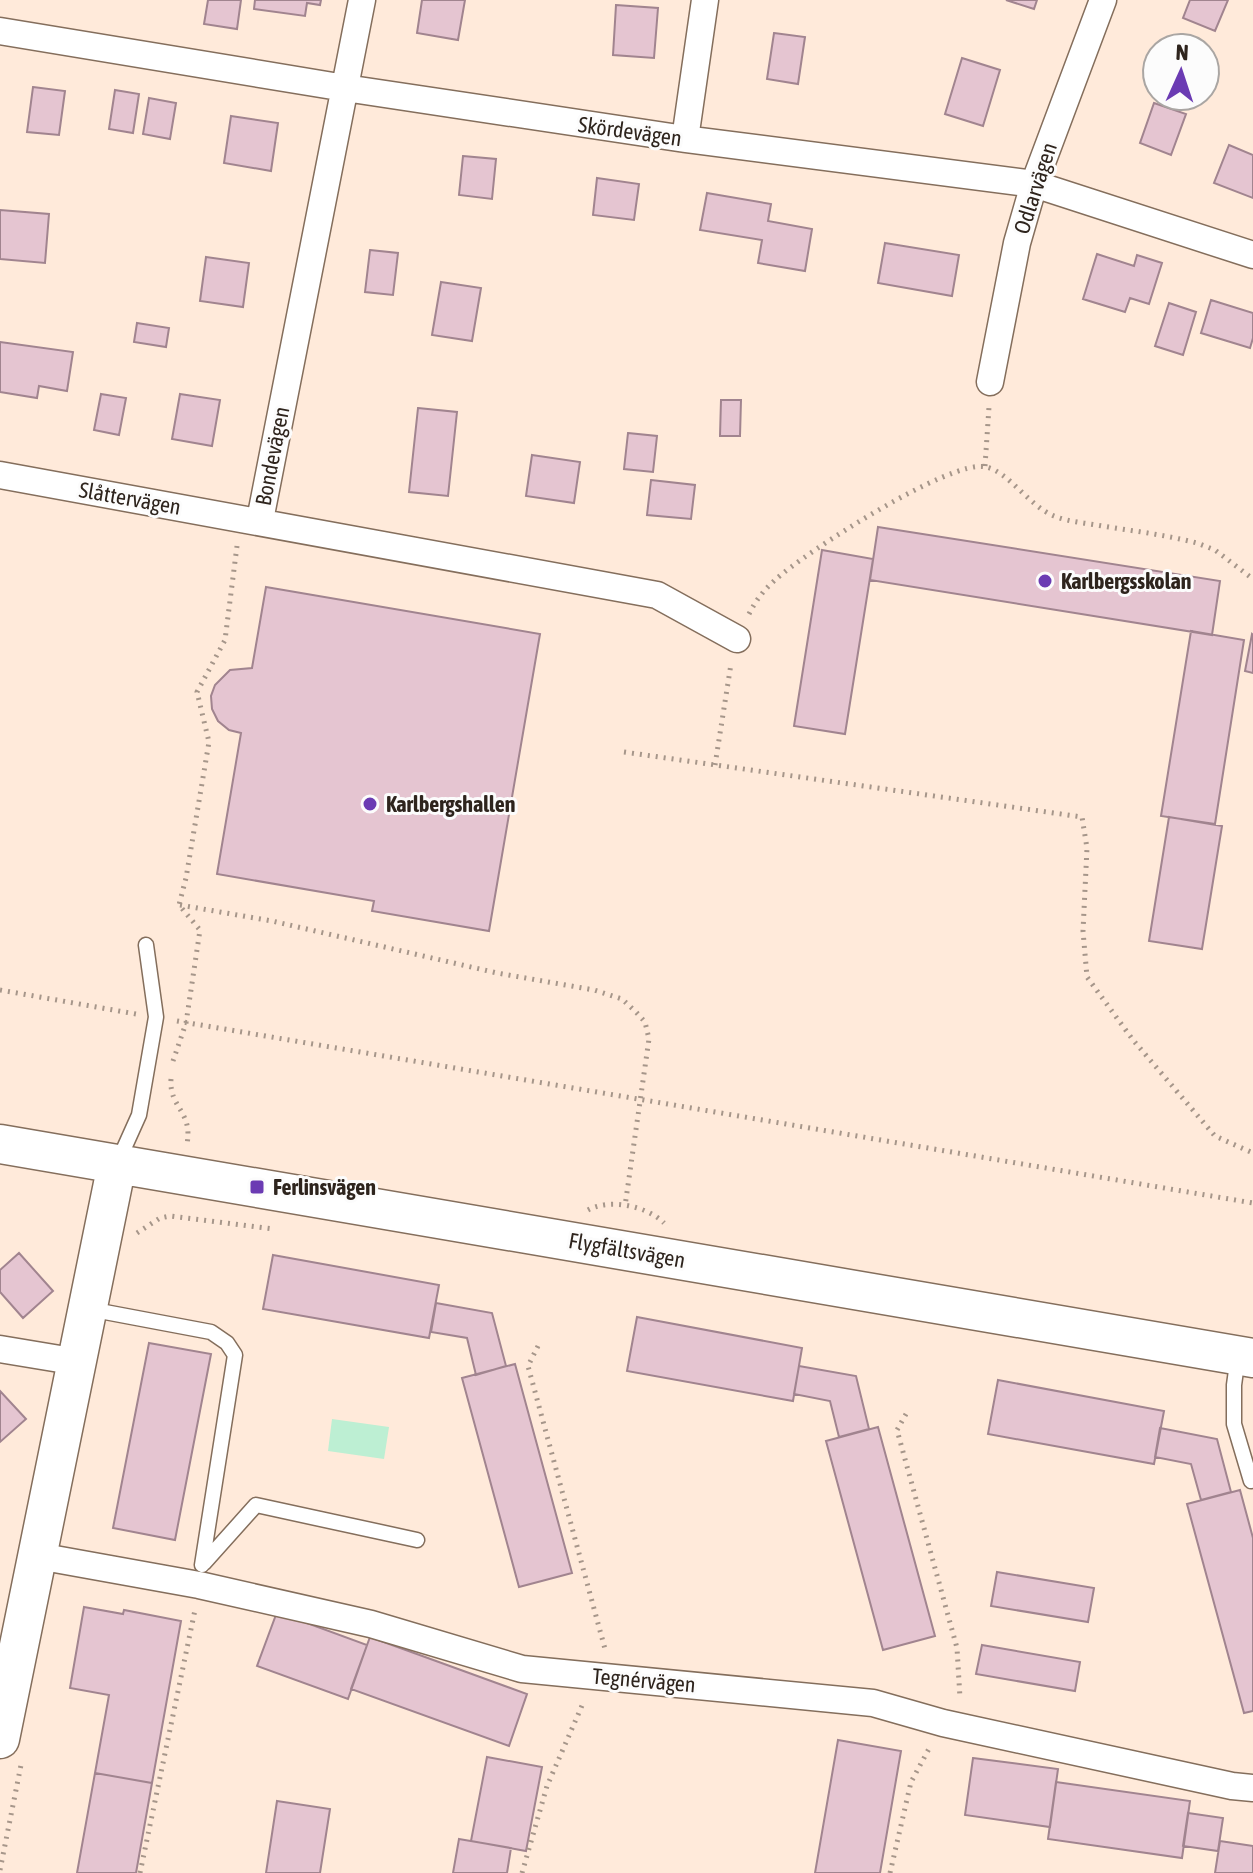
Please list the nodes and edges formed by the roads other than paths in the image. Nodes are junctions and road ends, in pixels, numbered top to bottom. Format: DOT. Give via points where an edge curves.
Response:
graph roads {
  1 [pos="362,0"];
  2 [pos="705,0"];
  3 [pos="1103,0"];
  4 [pos="0,31"];
  5 [pos="345,88"];
  6 [pos="685,139"];
  7 [pos="1034,184"];
  8 [pos="1253,255"];
  9 [pos="990,382"];
  10 [pos="0,475"];
  11 [pos="250,519"];
  12 [pos="737,639"];
  13 [pos="146,945"];
  14 [pos="0,1144"];
  15 [pos="117,1164"];
  16 [pos="88,1309"];
  17 [pos="0,1349"];
  18 [pos="1246,1357"];
  19 [pos="78,1362"];
  20 [pos="1251,1481"];
  21 [pos="417,1540"];
  22 [pos="38,1556"];
  23 [pos="201,1575"];
  24 [pos="11,1750"];
  25 [pos="1253,1788"];
  1 -- 5 [label="street, Bondevägen"];
  2 -- 6 [label="street"];
  3 -- 7 [label="street, Odlarvägen"];
  4 -- 5 [label="street, Skördevägen"];
  5 -- 6 [label="street, Skördevägen"];
  5 -- 11 [label="street, Bondevägen"];
  6 -- 7 [label="street, Skördevägen"];
  7 -- 8 [label="street, Skördevägen"];
  7 -- 9 [label="street, Odlarvägen"];
  10 -- 11 [label="street, Slåttervägen"];
  11 -- 12 [label="street, Bondevägen" via="657,595"];
  13 -- 15 [label="lane" via="156,1017 139,1115"];
  14 -- 15 [label="street, Flygfältsvägen"];
  15 -- 16 [label="street"];
  15 -- 18 [label="street, Flygfältsvägen"];
  16 -- 19 [label="street"];
  16 -- 23 [label="lane" via="211,1332 235,1355"];
  17 -- 19 [label="street"];
  18 -- 20 [label="lane" via="1234,1385 1234,1424"];
  19 -- 22 [label="street"];
  21 -- 23 [label="lane" via="256,1505"];
  22 -- 23 [label="street, Tegnérvägen"];
  22 -- 24 [label="street"];
  23 -- 25 [label="street, Tegnérvägen" via="522,1669 873,1703 952,1725"];
}
